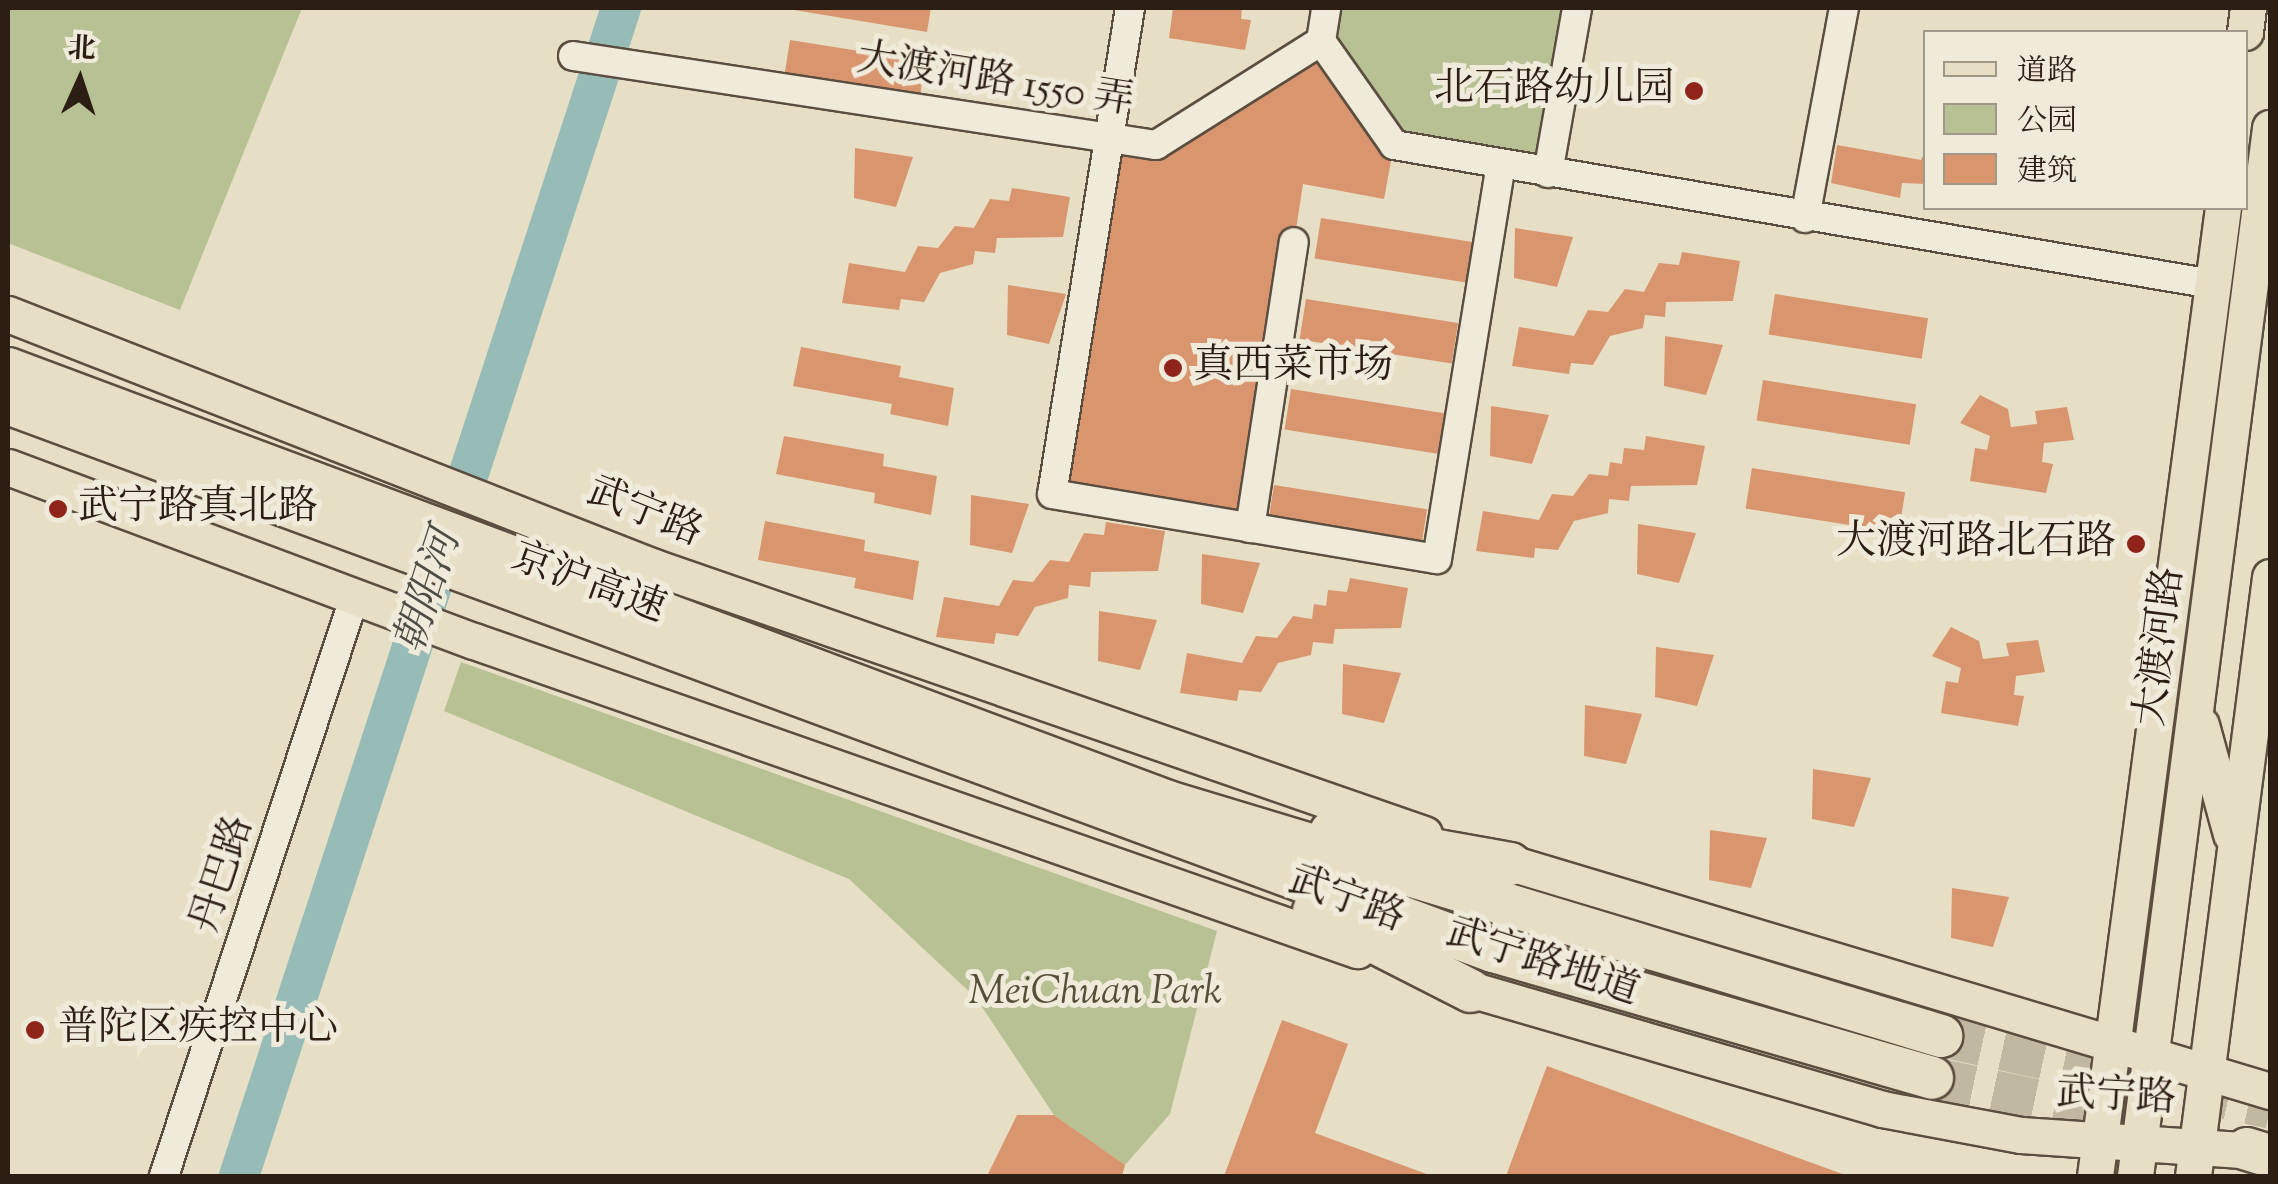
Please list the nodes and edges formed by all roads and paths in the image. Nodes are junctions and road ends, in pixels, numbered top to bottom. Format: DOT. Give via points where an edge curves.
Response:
graph roads {
  1 [pos="1130,8"];
  2 [pos="1326,8"];
  3 [pos="1576,8"];
  4 [pos="1844,8"];
  5 [pos="1321,41"];
  6 [pos="573,56"];
  7 [pos="2270,128"];
  8 [pos="1109,141"];
  9 [pos="1501,164"];
  10 [pos="1548,173"];
  11 [pos="2223,210"];
  12 [pos="1805,218"];
  13 [pos="1294,242"];
  14 [pos="2270,260"];
  15 [pos="2212,284"];
  16 [pos="2249,294"];
  17 [pos="8,314"];
  18 [pos="8,336"];
  19 [pos="8,369"];
  20 [pos="8,403"];
  21 [pos="8,451"];
  22 [pos="8,467"];
  23 [pos="523,522"];
  24 [pos="1250,528"];
  25 [pos="2270,578"];
  26 [pos="367,601"];
  27 [pos="479,630"];
  28 [pos="2197,710"];
  29 [pos="1163,817"];
  30 [pos="2235,850"];
  31 [pos="1510,864"];
  32 [pos="1472,991"];
  33 [pos="1940,1036"];
  34 [pos="2114,1046"];
  35 [pos="2152,1059"];
  36 [pos="2206,1076"];
  37 [pos="1932,1078"];
  38 [pos="2270,1092"];
  39 [pos="2100,1142"];
  40 [pos="2263,1152"];
  41 [pos="2138,1160"];
  42 [pos="2195,1161"];
  43 [pos="164,1176"];
  44 [pos="2095,1176"];
  1 -- 8 [label="street"];
  2 -- 5 [label="street"];
  3 -- 10 [label="street"];
  4 -- 12 [label="street"];
  5 -- 8 [label="street, 大渡河路 1550 弄" via="1176,140"];
  5 -- 9 [label="street" via="1394,145"];
  6 -- 8 [label="street, 大渡河路 1550 弄"];
  7 -- 16 [label="main road, 大渡河路"];
  8 -- 24 [label="street" via="1052,494"];
  9 -- 10 [label="street"];
  9 -- 24 [label="street" via="1437,559"];
  10 -- 12 [label="street"];
  11 -- 15 [label="main road, 大渡河路"];
  12 -- 15 [label="street"];
  13 -- 24 [label="street"];
  14 -- 16 [label="main road"];
  15 -- 34 [label="main road, 大渡河路"];
  16 -- 28 [label="main road, 大渡河路"];
  17 -- 23 [label="main road" via="431,476"];
  18 -- 23 [label="main road"];
  19 -- 29 [label="highway, 京沪高速"];
  20 -- 29 [label="highway, 京沪高速"];
  21 -- 27 [label="main road"];
  22 -- 26 [label="main road"];
  23 -- 31 [label="main road, 武宁路"];
  25 -- 30 [label="main road"];
  26 -- 27 [label="main road"];
  26 -- 43 [label="street, 丹巴路"];
  27 -- 32 [label="main road, 武宁路" via="614,685"];
  28 -- 30 [label="main road"];
  28 -- 35 [label="main road, 大渡河路"];
  29 -- 31 [label="highway"];
  29 -- 32 [label="highway"];
  29 -- 33 [label="highway, 武宁路地道"];
  29 -- 37 [label="highway, 武宁路地道" via="1492,951"];
  30 -- 36 [label="main road"];
  31 -- 34 [label="main road, 武宁路"];
  32 -- 39 [label="main road, 武宁路" via="1882,1109"];
  34 -- 35 [label="main road, 武宁路"];
  34 -- 39 [label="main road, 大渡河路"];
  35 -- 36 [label="main road, 武宁路"];
  35 -- 41 [label="main road, 大渡河路"];
  36 -- 38 [label="main road, 武宁路"];
  36 -- 42 [label="main road"];
  39 -- 41 [label="main road, 武宁路"];
  39 -- 44 [label="main road, 大渡河路"];
  40 -- 42 [label="main road, 武宁路"];
  41 -- 42 [label="main road, 武宁路"];
}
